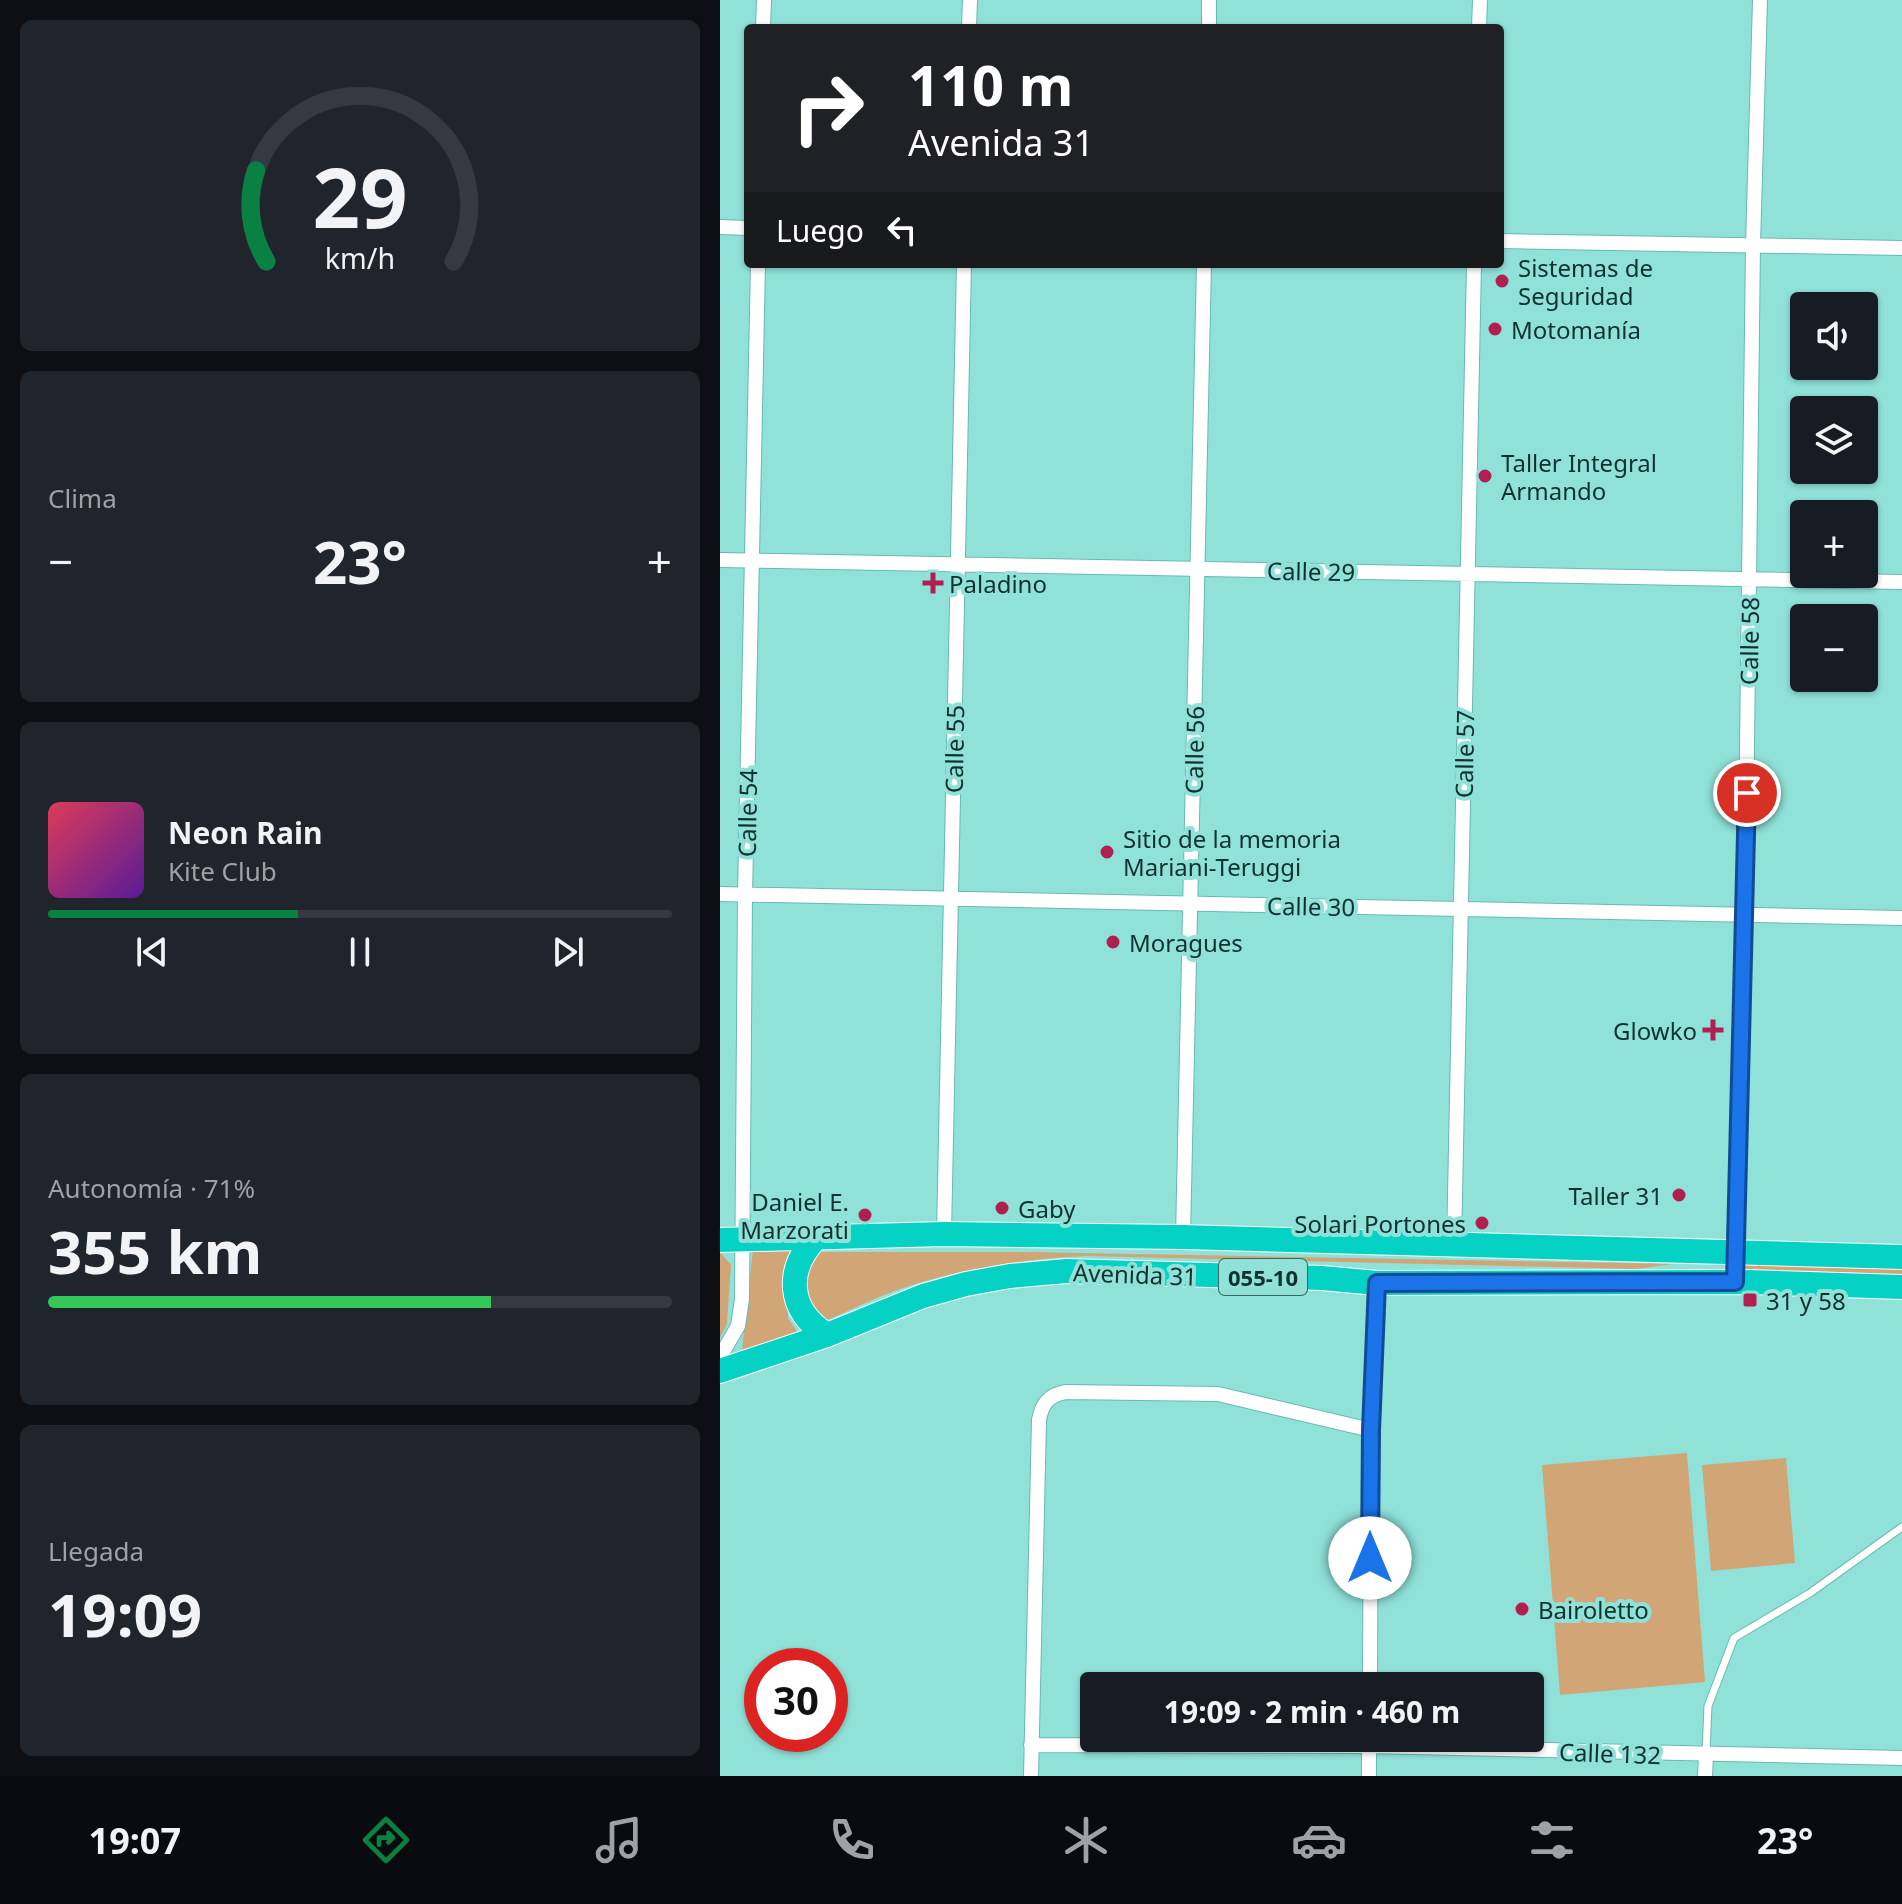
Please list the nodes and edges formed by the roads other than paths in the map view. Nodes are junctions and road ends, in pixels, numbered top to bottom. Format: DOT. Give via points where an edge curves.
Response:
graph roads {
  1 [pos="764,0"];
  2 [pos="970,0"];
  3 [pos="1209,0"];
  4 [pos="1480,0"];
  5 [pos="1760,0"];
  6 [pos="763,24"];
  7 [pos="969,24"];
  8 [pos="1209,24"];
  9 [pos="1479,24"];
  10 [pos="720,227"];
  11 [pos="744,228"];
  12 [pos="1504,241"];
  13 [pos="1753,245"];
  14 [pos="1902,248"];
  15 [pos="758,268"];
  16 [pos="964,268"];
  17 [pos="1204,268"];
  18 [pos="1474,268"];
  19 [pos="720,560"];
  20 [pos="752,560"];
  21 [pos="958,564"];
  22 [pos="1197,568"];
  23 [pos="1468,573"];
  24 [pos="1750,579"];
  25 [pos="1902,582"];
  26 [pos="720,894"];
  27 [pos="745,895"];
  28 [pos="951,899"];
  29 [pos="1191,904"];
  30 [pos="1461,909"];
  31 [pos="1745,916"];
  32 [pos="1902,918"];
  33 [pos="944,1234"];
  34 [pos="817,1237"];
  35 [pos="1183,1237"];
  36 [pos="730,1240"];
  37 [pos="1454,1245"];
  38 [pos="1737,1253"];
  39 [pos="1902,1257"];
  40 [pos="1735,1282"];
  41 [pos="1377,1283"];
  42 [pos="1902,1287"];
  43 [pos="827,1335"];
  44 [pos="720,1357"];
  45 [pos="720,1371"];
  46 [pos="1371,1430"];
  47 [pos="1902,1527"];
  48 [pos="1370,1672"];
  49 [pos="1031,1745"];
  50 [pos="1080,1745"];
  51 [pos="1544,1749"];
  52 [pos="1369,1752"];
  53 [pos="1706,1756"];
  54 [pos="1902,1758"];
  55 [pos="1031,1776"];
  56 [pos="1369,1776"];
  57 [pos="1705,1776"];
  1 -- 6 [label="street"];
  2 -- 7 [label="street"];
  3 -- 8 [label="street"];
  4 -- 9 [label="street"];
  5 -- 13 [label="street, Calle 58"];
  10 -- 11 [label="street"];
  12 -- 13 [label="street"];
  13 -- 14 [label="street"];
  13 -- 24 [label="street, Calle 58"];
  15 -- 20 [label="street, Calle 54"];
  16 -- 21 [label="street, Calle 55"];
  17 -- 22 [label="street, Calle 56"];
  18 -- 23 [label="street, Calle 57"];
  19 -- 20 [label="street, Calle 29"];
  20 -- 21 [label="street, Calle 29"];
  20 -- 27 [label="street, Calle 54"];
  21 -- 22 [label="street, Calle 29"];
  21 -- 28 [label="street, Calle 55"];
  22 -- 23 [label="street, Calle 29"];
  22 -- 29 [label="street, Calle 56"];
  23 -- 24 [label="street, Calle 29"];
  23 -- 30 [label="street, Calle 57"];
  24 -- 25 [label="street, Calle 29"];
  24 -- 31 [label="street, Calle 58"];
  26 -- 27 [label="street, Calle 30"];
  27 -- 28 [label="street, Calle 30"];
  27 -- 36 [label="street, Calle 54"];
  28 -- 29 [label="street, Calle 30"];
  28 -- 33 [label="street, Calle 55"];
  29 -- 30 [label="street, Calle 30"];
  29 -- 35 [label="street, Calle 56"];
  30 -- 31 [label="street, Calle 30"];
  30 -- 37 [label="street, Calle 57"];
  31 -- 32 [label="street, Calle 30"];
  31 -- 38 [label="street, Calle 58"];
  33 -- 34 [label="highway, Avenida 31 / 055-10"];
  33 -- 35 [label="highway, Avenida 31 / 055-10"];
  34 -- 36 [label="highway, Avenida 31 / 055-10"];
  34 -- 43 [label="highway" via="798,1262 795,1293 806,1318"];
  35 -- 37 [label="highway, Avenida 31 / 055-10"];
  36 -- 44 [label="street, Calle 54" via="742,1299 738,1326"];
  37 -- 38 [label="highway, Avenida 31 / 055-10"];
  38 -- 39 [label="highway, Avenida 31 / 055-10"];
  38 -- 40 [label="street, Calle 58"];
  40 -- 41 [label="highway, Avenida 31 / 055-10"];
  40 -- 42 [label="highway, Avenida 31 / 055-10"];
  41 -- 43 [label="highway, Avenida 31 / 055-10" via="1066,1271 966,1284"];
  41 -- 46 [label="street"];
  43 -- 45 [label="highway, Avenida 31 / 055-10"];
  46 -- 48 [label="street"];
  46 -- 49 [label="street" via="1218,1394 1066,1392 1049,1399 1039,1420"];
  47 -- 53 [label="lane" via="1810,1593 1734,1638 1708,1706"];
  49 -- 50 [label="street, Calle 132"];
  49 -- 55 [label="street"];
  51 -- 53 [label="street, Calle 132"];
  52 -- 56 [label="street"];
  53 -- 54 [label="street, Calle 132"];
  53 -- 57 [label="street"];
}
